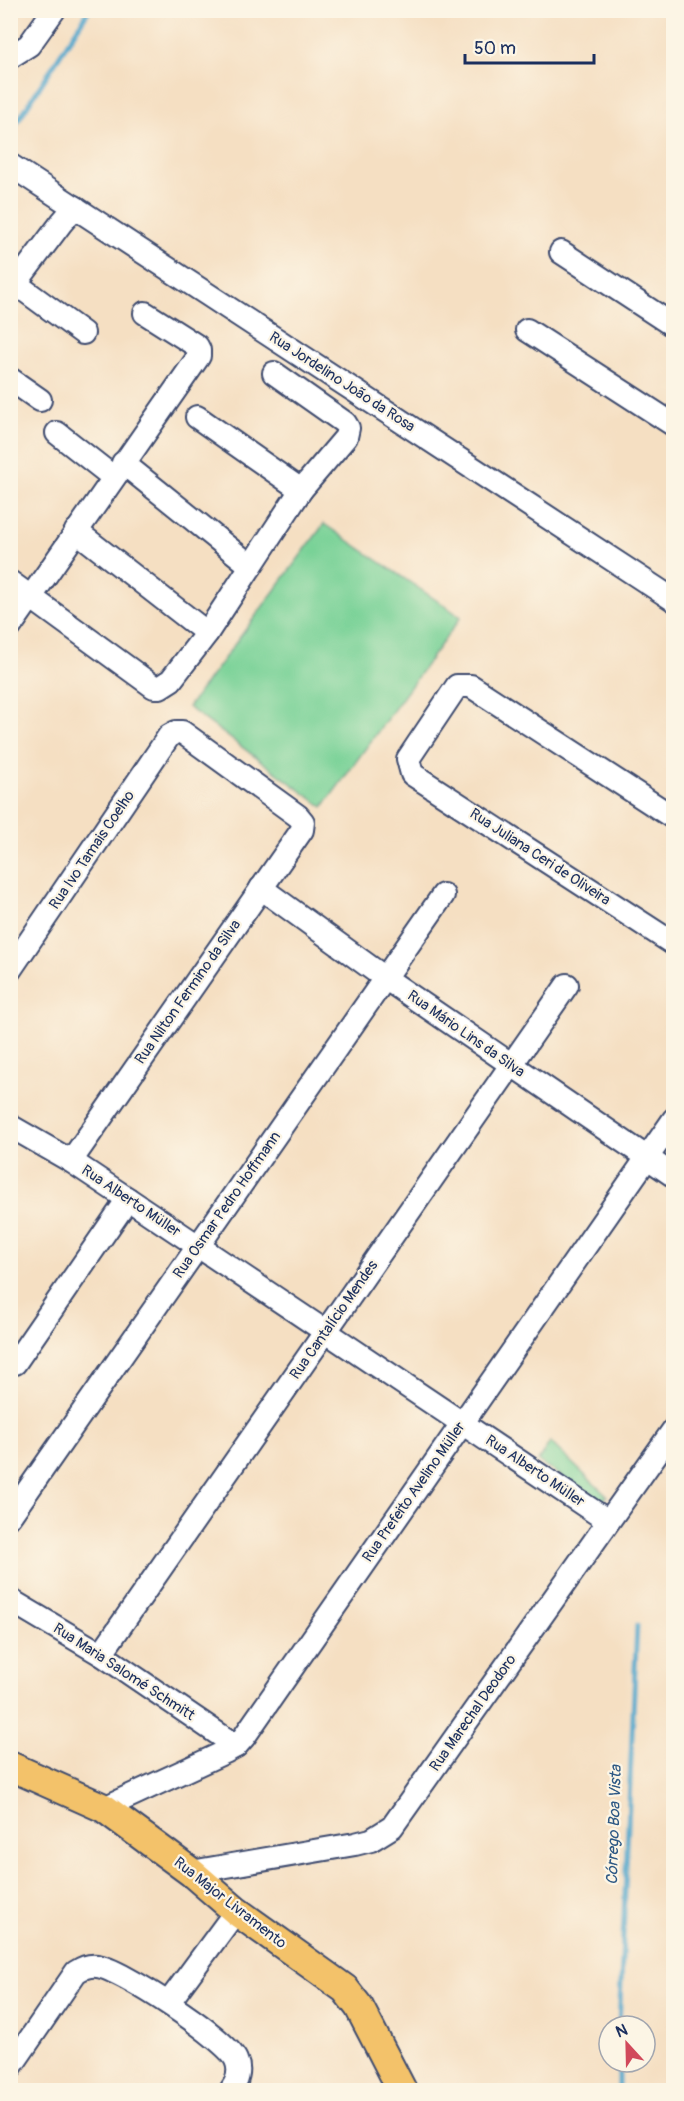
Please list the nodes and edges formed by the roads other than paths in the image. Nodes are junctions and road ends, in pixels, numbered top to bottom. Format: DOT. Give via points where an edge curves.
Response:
graph roads {
  1 [pos="54,10"];
  2 [pos="10,57"];
  3 [pos="10,165"];
  4 [pos="75,207"];
  5 [pos="561,252"];
  6 [pos="13,287"];
  7 [pos="145,313"];
  8 [pos="674,326"];
  9 [pos="527,330"];
  10 [pos="83,333"];
  11 [pos="274,373"];
  12 [pos="10,379"];
  13 [pos="40,400"];
  14 [pos="196,417"];
  15 [pos="674,425"];
  16 [pos="57,433"];
  17 [pos="118,470"];
  18 [pos="301,490"];
  19 [pos="76,531"];
  20 [pos="251,566"];
  21 [pos="10,582"];
  22 [pos="31,597"];
  23 [pos="674,600"];
  24 [pos="10,627"];
  25 [pos="207,633"];
  26 [pos="674,818"];
  27 [pos="303,822"];
  28 [pos="261,888"];
  29 [pos="443,895"];
  30 [pos="674,944"];
  31 [pos="10,970"];
  32 [pos="385,978"];
  33 [pos="567,986"];
  34 [pos="512,1065"];
  35 [pos="674,1119"];
  36 [pos="10,1126"];
  37 [pos="646,1157"];
  38 [pos="71,1161"];
  39 [pos="674,1176"];
  40 [pos="128,1199"];
  41 [pos="198,1246"];
  42 [pos="326,1331"];
  43 [pos="15,1363"];
  44 [pos="462,1422"];
  45 [pos="674,1430"];
  46 [pos="10,1516"];
  47 [pos="608,1521"];
  48 [pos="10,1600"];
  49 [pos="101,1654"];
  50 [pos="236,1746"];
  51 [pos="10,1766"];
  52 [pos="104,1808"];
  53 [pos="191,1872"];
  54 [pos="236,1911"];
  55 [pos="169,2002"];
  56 [pos="10,2068"];
  57 [pos="231,2091"];
  58 [pos="402,2091"];
  1 -- 2 [label="street" via="28,45"];
  3 -- 4 [label="street, Rua Jordelino João da Rosa"];
  4 -- 6 [label="street"];
  4 -- 23 [label="street, Rua Jordelino João da Rosa" via="169,280"];
  5 -- 8 [label="street"];
  6 -- 10 [label="street"];
  7 -- 17 [label="street" via="196,346 199,356"];
  9 -- 15 [label="street"];
  11 -- 18 [label="street" via="348,428 346,437"];
  12 -- 13 [label="street"];
  14 -- 18 [label="street"];
  16 -- 17 [label="street"];
  17 -- 19 [label="street"];
  17 -- 20 [label="street"];
  18 -- 20 [label="street"];
  19 -- 22 [label="street"];
  19 -- 25 [label="street"];
  20 -- 25 [label="street"];
  21 -- 22 [label="street"];
  22 -- 24 [label="street"];
  22 -- 25 [label="street" via="154,687 171,680"];
  26 -- 30 [label="street, Rua Juliana Ceri de Oliveira" via="471,686 457,687 408,759 412,774"];
  27 -- 28 [label="street, Rua Nilton Fermino da Silva" via="303,830"];
  27 -- 31 [label="street, Rua Ivo Tamais Coelho" via="182,732 176,732 169,736"];
  28 -- 32 [label="street, Rua Mário Lins da Silva"];
  28 -- 38 [label="street, Rua Nilton Fermino da Silva"];
  29 -- 32 [label="street, Rua Osmar Pedro Hoffmann"];
  32 -- 34 [label="street, Rua Mário Lins da Silva"];
  32 -- 41 [label="street, Rua Osmar Pedro Hoffmann"];
  33 -- 34 [label="street, Rua Cantalício Mendes"];
  34 -- 37 [label="street, Rua Mário Lins da Silva"];
  34 -- 42 [label="street, Rua Cantalício Mendes"];
  35 -- 37 [label="street, Rua Prefeito Avelino Müller"];
  36 -- 38 [label="street, Rua Alberto Müller"];
  37 -- 39 [label="street, Rua Mário Lins da Silva"];
  37 -- 44 [label="street, Rua Prefeito Avelino Müller"];
  38 -- 40 [label="street, Rua Alberto Müller"];
  40 -- 41 [label="street, Rua Alberto Müller"];
  40 -- 43 [label="street"];
  41 -- 42 [label="street, Rua Alberto Müller"];
  41 -- 46 [label="street, Rua Osmar Pedro Hoffmann"];
  42 -- 44 [label="street, Rua Alberto Müller"];
  42 -- 49 [label="street, Rua Cantalício Mendes"];
  44 -- 47 [label="street, Rua Alberto Müller"];
  44 -- 50 [label="street, Rua Prefeito Avelino Müller"];
  45 -- 47 [label="street, Rua Marechal Deodoro"];
  47 -- 53 [label="street, Rua Marechal Deodoro" via="392,1827 371,1840 355,1844"];
  48 -- 49 [label="street, Rua Maria Salomé Schmitt"];
  49 -- 50 [label="street, Rua Maria Salomé Schmitt"];
  50 -- 52 [label="street, Rua Prefeito Avelino Müller"];
  51 -- 52 [label="main road, Rua Major Livramento"];
  52 -- 53 [label="main road, Rua Major Livramento"];
  53 -- 54 [label="main road, Rua Major Livramento"];
  54 -- 55 [label="street"];
  54 -- 58 [label="main road, Rua Major Livramento" via="345,1989 359,2007"];
  55 -- 56 [label="street" via="98,1966 84,1967 76,1972"];
  55 -- 57 [label="street" via="227,2047 237,2061 238,2075"];
}
